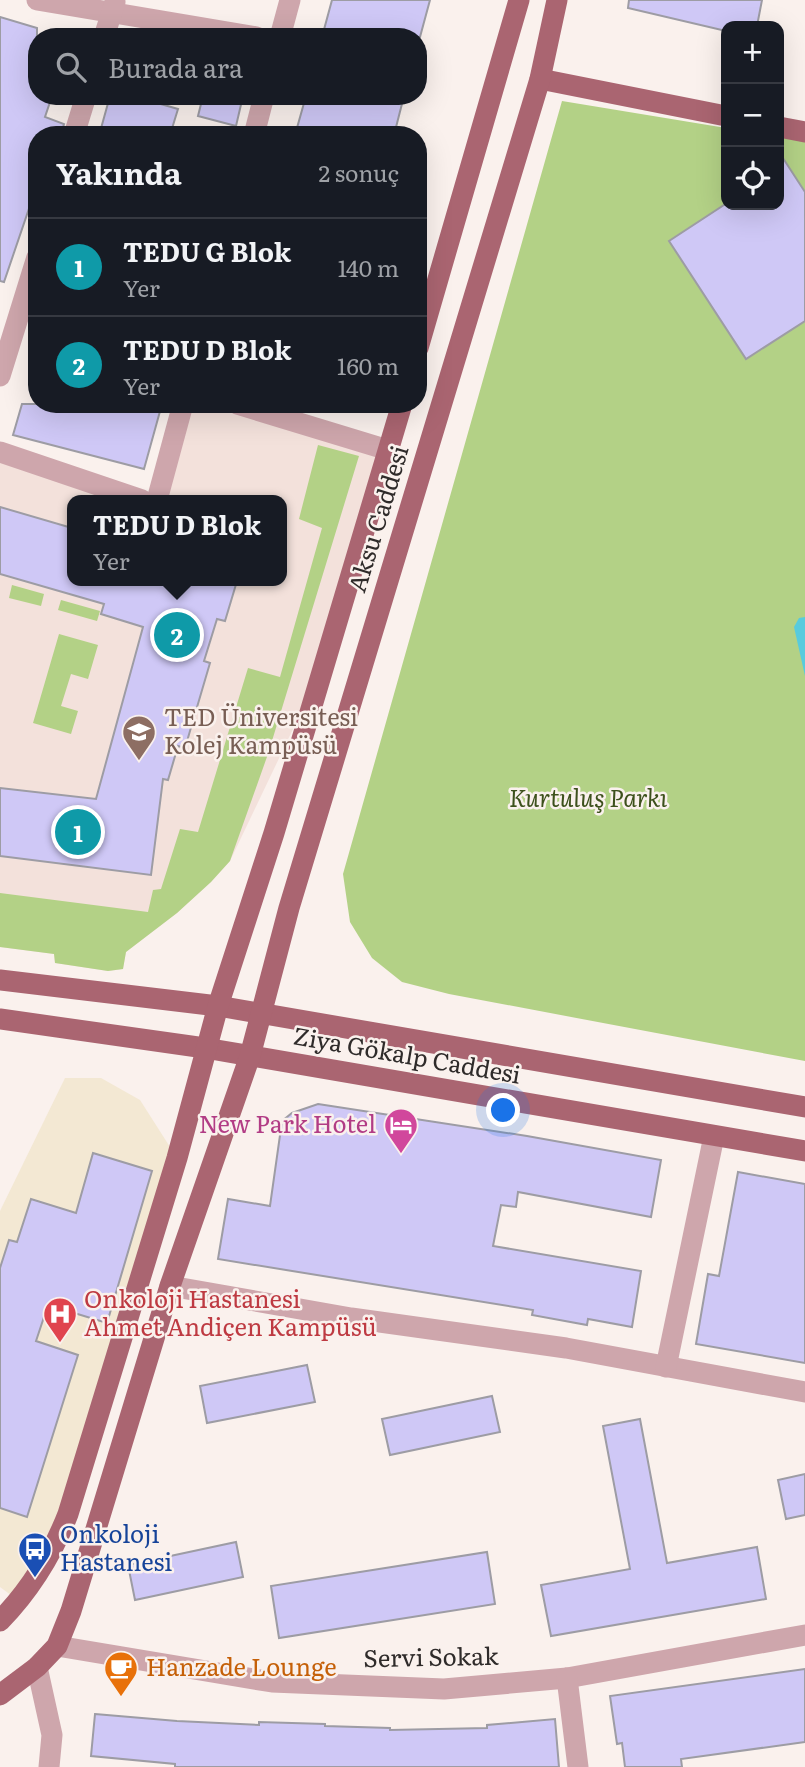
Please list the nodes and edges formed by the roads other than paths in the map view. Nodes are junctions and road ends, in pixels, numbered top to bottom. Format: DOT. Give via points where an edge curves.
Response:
graph roads {
  1 [pos="37,0"];
  2 [pos="290,0"];
  3 [pos="519,0"];
  4 [pos="557,0"];
  5 [pos="113,6"];
  6 [pos="107,28"];
  7 [pos="215,28"];
  8 [pos="282,28"];
  9 [pos="540,79"];
  10 [pos="83,105"];
  11 [pos="262,105"];
  12 [pos="721,115"];
  13 [pos="77,126"];
  14 [pos="256,126"];
  15 [pos="784,128"];
  16 [pos="805,132"];
  17 [pos="28,286"];
  18 [pos="427,317"];
  19 [pos="0,376"];
  20 [pos="181,413"];
  21 [pos="267,413"];
  22 [pos="399,413"];
  23 [pos="388,450"];
  24 [pos="0,452"];
  25 [pos="127,495"];
  26 [pos="158,495"];
  27 [pos="0,980"];
  28 [pos="218,1006"];
  29 [pos="262,1013"];
  30 [pos="0,1019"];
  31 [pos="205,1048"];
  32 [pos="250,1056"];
  33 [pos="805,1107"];
  34 [pos="714,1136"];
  35 [pos="805,1151"];
  36 [pos="170,1286"];
  37 [pos="666,1367"];
  38 [pos="805,1392"];
  39 [pos="0,1621"];
  40 [pos="805,1635"];
  41 [pos="57,1646"];
  42 [pos="37,1667"];
  43 [pos="568,1678"];
  44 [pos="0,1695"];
  45 [pos="49,1767"];
  46 [pos="578,1767"];
  1 -- 5 [label="street"];
  2 -- 8 [label="street"];
  3 -- 18 [label="main road"];
  4 -- 9 [label="main road, Aksu Caddesi"];
  5 -- 6 [label="street"];
  5 -- 7 [label="street"];
  9 -- 12 [label="main road"];
  9 -- 29 [label="main road, Aksu Caddesi" via="289,908"];
  10 -- 13 [label="street"];
  11 -- 14 [label="street"];
  15 -- 16 [label="main road"];
  17 -- 19 [label="street"];
  20 -- 26 [label="street"];
  21 -- 23 [label="street"];
  22 -- 23 [label="main road, Aksu Caddesi"];
  23 -- 28 [label="main road, Aksu Caddesi"];
  24 -- 25 [label="street"];
  27 -- 28 [label="main road, Ziya Gökalp Caddesi"];
  28 -- 29 [label="main road, Ziya Gökalp Caddesi"];
  28 -- 31 [label="main road, Aksu Caddesi"];
  29 -- 32 [label="main road, Aksu Caddesi"];
  29 -- 33 [label="main road, Ziya Gökalp Caddesi"];
  30 -- 31 [label="main road, Ziya Gökalp Caddesi"];
  31 -- 32 [label="main road, Ziya Gökalp Caddesi"];
  31 -- 39 [label="main road, Aksu Caddesi" via="177,1158 68,1514 48,1559"];
  32 -- 34 [label="main road, Ziya Gökalp Caddesi"];
  32 -- 36 [label="main road, Aksu Caddesi"];
  34 -- 35 [label="main road, Ziya Gökalp Caddesi"];
  34 -- 37 [label="street"];
  36 -- 37 [label="street"];
  36 -- 41 [label="main road, Aksu Caddesi"];
  37 -- 38 [label="street"];
  40 -- 43 [label="street, Servi Sokak"];
  41 -- 42 [label="main road"];
  41 -- 43 [label="street, Servi Sokak" via="272,1682 444,1689"];
  42 -- 44 [label="main road"];
  42 -- 45 [label="street" via="52,1735"];
  43 -- 46 [label="street"];
}
